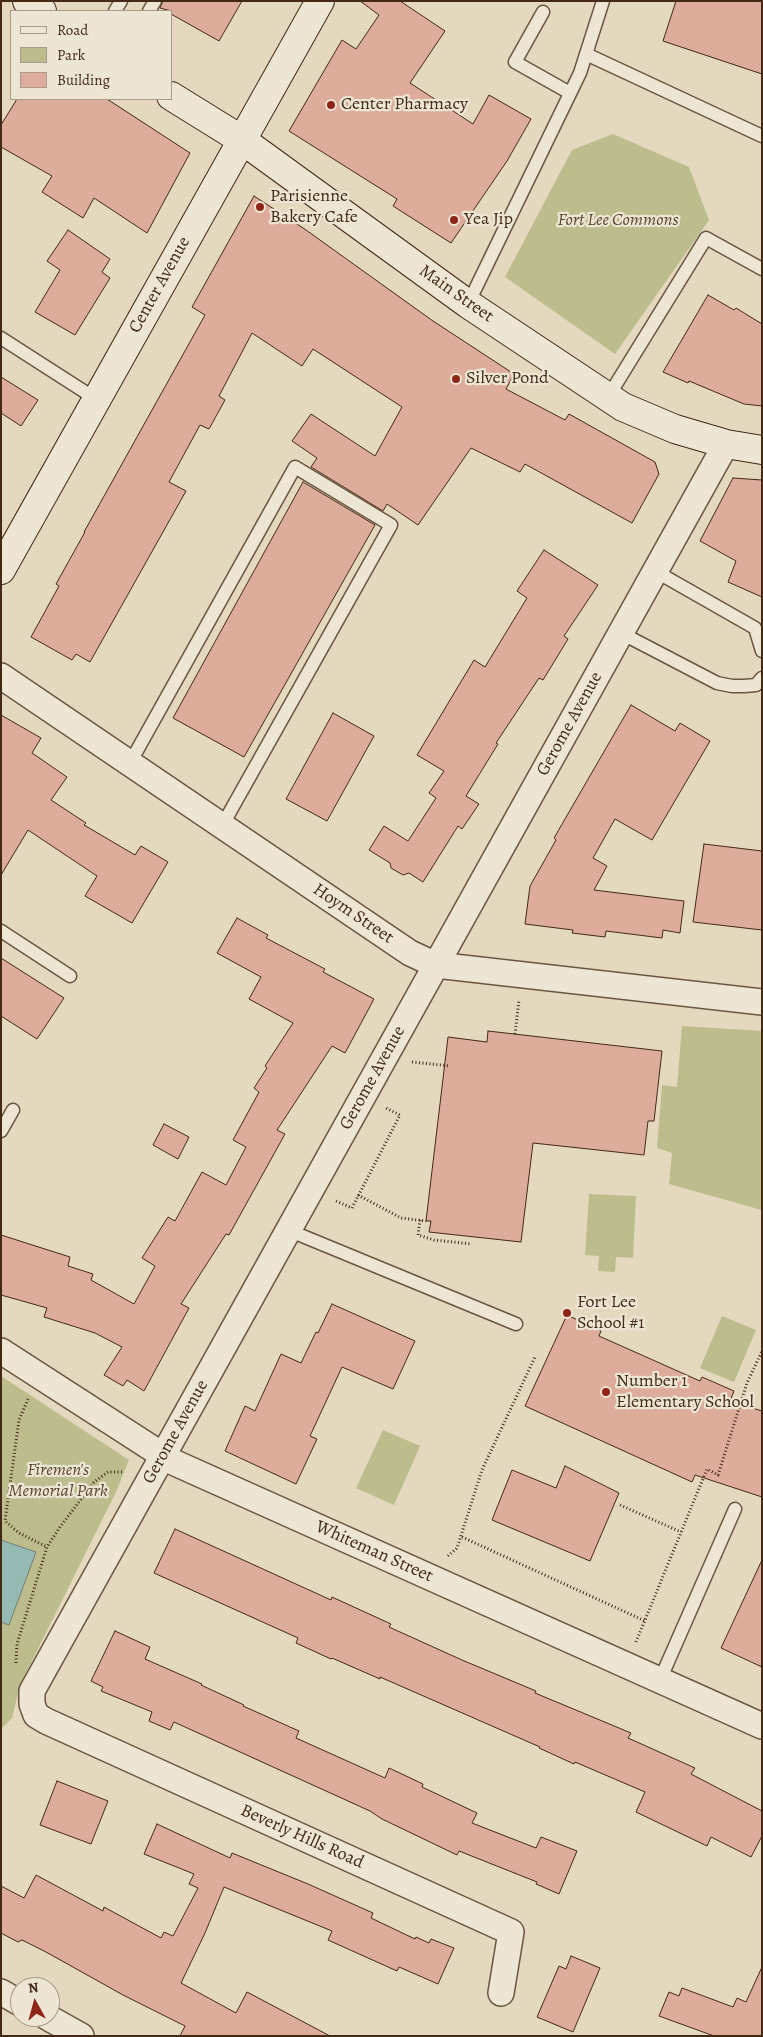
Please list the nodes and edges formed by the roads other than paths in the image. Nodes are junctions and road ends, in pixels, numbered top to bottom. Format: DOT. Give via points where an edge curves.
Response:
graph roads {
  1 [pos="27,1"];
  2 [pos="320,1"];
  3 [pos="603,1"];
  4 [pos="40,10"];
  5 [pos="543,12"];
  6 [pos="586,54"];
  7 [pos="570,93"];
  8 [pos="172,97"];
  9 [pos="762,136"];
  10 [pos="242,140"];
  11 [pos="762,269"];
  12 [pos="468,304"];
  13 [pos="1,338"];
  14 [pos="608,397"];
  15 [pos="96,398"];
  16 [pos="726,444"];
  17 [pos="762,450"];
  18 [pos="4,560"];
  19 [pos="655,571"];
  20 [pos="621,632"];
  21 [pos="762,651"];
  22 [pos="1,676"];
  23 [pos="762,678"];
  24 [pos="130,763"];
  25 [pos="222,826"];
  26 [pos="1,931"];
  27 [pos="436,965"];
  28 [pos="70,976"];
  29 [pos="762,1002"];
  30 [pos="13,1110"];
  31 [pos="1,1131"];
  32 [pos="288,1230"];
  33 [pos="516,1324"];
  34 [pos="1,1351"];
  35 [pos="158,1466"];
  36 [pos="735,1508"];
  37 [pos="660,1680"];
  38 [pos="36,1715"];
  39 [pos="762,1726"];
  40 [pos="500,1993"];
  41 [pos="60,2024"];
  42 [pos="81,2036"];
  1 -- 4 [label="main road"];
  2 -- 10 [label="main road, Center Avenue"];
  3 -- 6 [label="lane"];
  5 -- 7 [label="lane" via="514,62"];
  6 -- 7 [label="lane"];
  6 -- 9 [label="lane"];
  7 -- 12 [label="lane"];
  8 -- 10 [label="main road, Main Street"];
  10 -- 12 [label="main road, Main Street"];
  10 -- 15 [label="main road, Center Avenue"];
  11 -- 14 [label="lane" via="706,238"];
  12 -- 14 [label="main road, Main Street"];
  13 -- 15 [label="lane"];
  14 -- 16 [label="main road, Main Street" via="623,407 675,429"];
  15 -- 18 [label="main road, Center Avenue"];
  16 -- 17 [label="main road, Main Street"];
  16 -- 19 [label="street, Gerome Avenue"];
  19 -- 20 [label="street, Gerome Avenue"];
  19 -- 21 [label="lane" via="755,628"];
  20 -- 23 [label="lane" via="717,683 750,685"];
  20 -- 27 [label="street, Gerome Avenue"];
  22 -- 24 [label="street, Hoym Street"];
  24 -- 25 [label="street, Hoym Street"];
  24 -- 25 [label="lane" via="295,467 392,525"];
  25 -- 27 [label="street, Hoym Street" via="410,953"];
  26 -- 28 [label="lane"];
  27 -- 29 [label="street, Hoym Street"];
  27 -- 32 [label="street, Gerome Avenue"];
  30 -- 31 [label="lane"];
  32 -- 33 [label="lane"];
  32 -- 35 [label="street, Gerome Avenue"];
  34 -- 35 [label="street, Whiteman Street"];
  35 -- 37 [label="street, Whiteman Street" via="173,1462"];
  35 -- 38 [label="street, Gerome Avenue" via="32,1691"];
  36 -- 37 [label="lane"];
  37 -- 39 [label="street, Whiteman Street"];
  38 -- 40 [label="street, Beverly Hills Road" via="512,1932"];
  41 -- 42 [label="street"];
}
